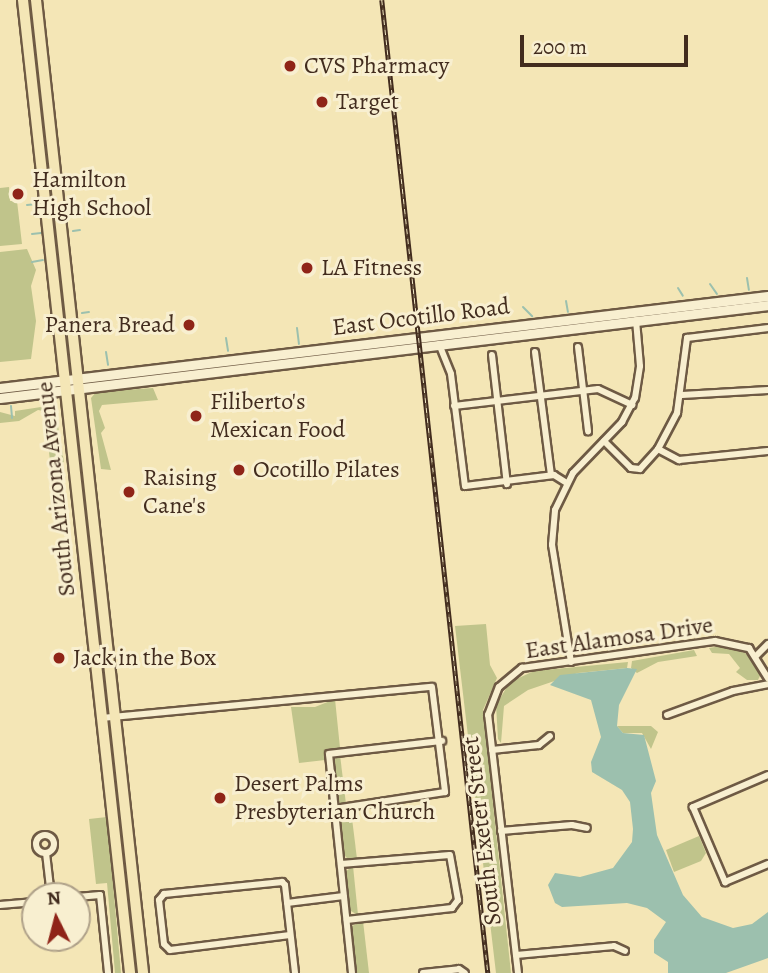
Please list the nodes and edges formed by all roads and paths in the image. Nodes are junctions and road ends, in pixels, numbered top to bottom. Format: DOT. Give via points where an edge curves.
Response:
graph roads {
  1 [pos="23,0"];
  2 [pos="36,0"];
  3 [pos="768,296"];
  4 [pos="768,305"];
  5 [pos="635,316"];
  6 [pos="768,328"];
  7 [pos="439,344"];
  8 [pos="578,347"];
  9 [pos="535,352"];
  10 [pos="492,355"];
  11 [pos="216,366"];
  12 [pos="79,383"];
  13 [pos="65,385"];
  14 [pos="0,388"];
  15 [pos="583,390"];
  16 [pos="768,390"];
  17 [pos="682,395"];
  18 [pos="540,396"];
  19 [pos="0,398"];
  20 [pos="498,401"];
  21 [pos="632,405"];
  22 [pos="454,406"];
  23 [pos="588,430"];
  24 [pos="604,441"];
  25 [pos="658,449"];
  26 [pos="768,450"];
  27 [pos="551,475"];
  28 [pos="567,482"];
  29 [pos="507,484"];
  30 [pos="768,644"];
  31 [pos="756,656"];
  32 [pos="571,662"];
  33 [pos="768,678"];
  34 [pos="768,684"];
  35 [pos="499,687"];
  36 [pos="667,715"];
  37 [pos="102,718"];
  38 [pos="116,718"];
  39 [pos="550,736"];
  40 [pos="442,741"];
  41 [pos="492,750"];
  42 [pos="768,775"];
  43 [pos="334,809"];
  44 [pos="587,828"];
  45 [pos="501,831"];
  46 [pos="46,853"];
  47 [pos="341,864"];
  48 [pos="768,864"];
  49 [pos="49,882"];
  50 [pos="91,896"];
  51 [pos="344,896"];
  52 [pos="21,903"];
  53 [pos="286,903"];
  54 [pos="0,905"];
  55 [pos="346,920"];
  56 [pos="290,934"];
  57 [pos="625,951"];
  58 [pos="516,955"];
  59 [pos="464,972"];
  60 [pos="108,973"];
  61 [pos="130,973"];
  62 [pos="143,973"];
  63 [pos="295,973"];
  64 [pos="352,973"];
  65 [pos="423,973"];
  66 [pos="518,973"];
  1 -- 13 [label="main road, South Arizona Avenue"];
  2 -- 12 [label="main road, South Arizona Avenue"];
  3 -- 5 [label="main road, East Ocotillo Road"];
  4 -- 5 [label="main road, East Ocotillo Road"];
  5 -- 7 [label="main road, East Ocotillo Road"];
  5 -- 11 [label="main road, East Ocotillo Road"];
  5 -- 21 [label="street" via="640,366"];
  6 -- 17 [label="street" via="687,338"];
  7 -- 11 [label="main road, East Ocotillo Road"];
  7 -- 22 [label="street" via="451,374"];
  8 -- 15 [label="street"];
  9 -- 18 [label="street"];
  10 -- 20 [label="street"];
  11 -- 12 [label="main road, East Ocotillo Road"];
  12 -- 13 [label="main road, East Ocotillo Road"];
  12 -- 38 [label="main road, South Arizona Avenue"];
  13 -- 14 [label="main road"];
  13 -- 19 [label="main road"];
  13 -- 37 [label="main road, South Arizona Avenue"];
  15 -- 18 [label="street"];
  15 -- 21 [label="street" via="606,391"];
  15 -- 23 [label="street"];
  16 -- 17 [label="street"];
  17 -- 25 [label="street"];
  18 -- 20 [label="street"];
  18 -- 27 [label="street"];
  20 -- 22 [label="street"];
  20 -- 29 [label="street"];
  21 -- 24 [label="street"];
  22 -- 29 [label="street" via="465,486"];
  24 -- 25 [label="street" via="636,470"];
  24 -- 28 [label="street"];
  25 -- 26 [label="street" via="679,460"];
  27 -- 28 [label="street"];
  27 -- 29 [label="street"];
  28 -- 32 [label="street" via="555,510 552,545"];
  30 -- 31 [label="street"];
  31 -- 32 [label="street, East Alamosa Drive" via="749,648 715,641"];
  31 -- 33 [label="street"];
  32 -- 35 [label="street, East Alamosa Drive" via="522,668"];
  34 -- 36 [label="street" via="733,691"];
  35 -- 41 [label="street, South Exeter Street" via="488,715"];
  37 -- 38 [label="street"];
  37 -- 61 [label="main road, South Arizona Avenue"];
  38 -- 40 [label="street" via="432,687"];
  38 -- 62 [label="main road, South Arizona Avenue"];
  39 -- 41 [label="street" via="539,745"];
  40 -- 43 [label="street" via="445,792"];
  40 -- 43 [label="street" via="329,754"];
  41 -- 45 [label="street, South Exeter Street"];
  42 -- 48 [label="street" via="693,807 725,882"];
  43 -- 47 [label="street"];
  44 -- 45 [label="street" via="572,824"];
  45 -- 58 [label="street, South Exeter Street"];
  46 -- 49 [label="street"];
  47 -- 51 [label="street"];
  47 -- 55 [label="street" via="450,855 457,906"];
  50 -- 60 [label="street" via="100,895"];
  51 -- 53 [label="street"];
  51 -- 55 [label="street"];
  52 -- 54 [label="street"];
  53 -- 56 [label="street"];
  53 -- 56 [label="street" via="282,882 161,896 165,945 170,950"];
  55 -- 64 [label="street"];
  56 -- 63 [label="street"];
  57 -- 58 [label="street" via="614,946"];
  58 -- 66 [label="street, South Exeter Street"];
  59 -- 65 [label="street"];
}
